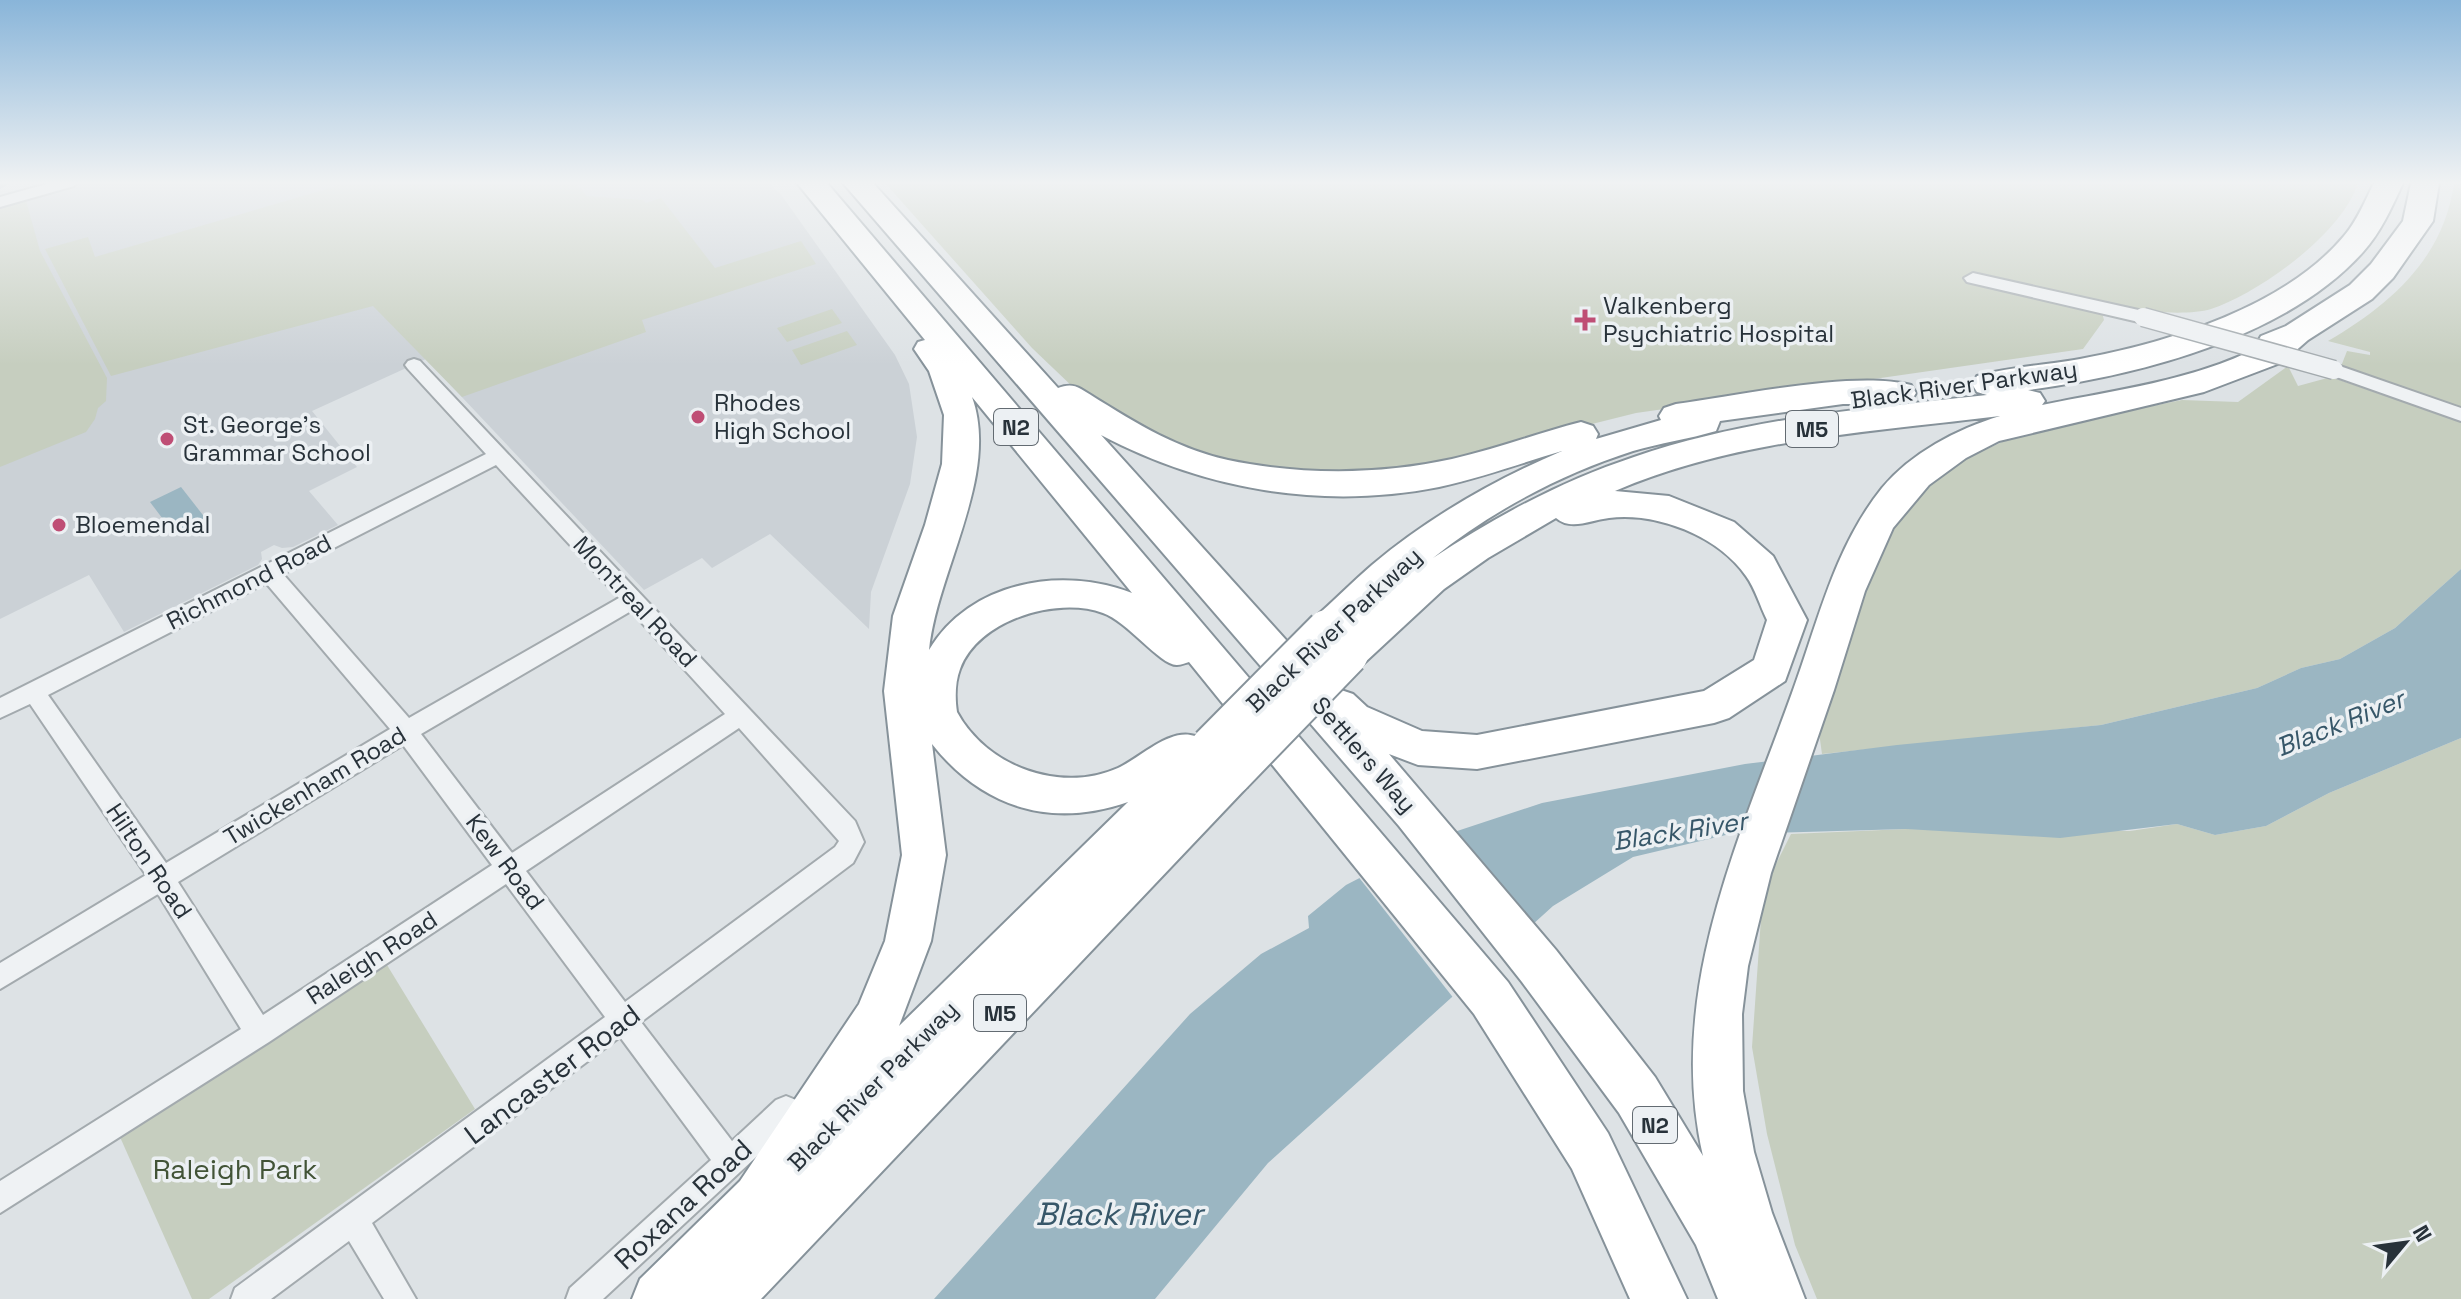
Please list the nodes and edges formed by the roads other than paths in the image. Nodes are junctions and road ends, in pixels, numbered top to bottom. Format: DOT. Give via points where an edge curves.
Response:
graph roads {
  1 [pos="862,244"];
  2 [pos="912,244"];
  3 [pos="2353,244"];
  4 [pos="2402,244"];
  5 [pos="881,267"];
  6 [pos="1973,278"];
  7 [pos="2297,333"];
  8 [pos="1014,356"];
  9 [pos="414,365"];
  10 [pos="1899,393"];
  11 [pos="2461,415"];
  12 [pos="498,456"];
  13 [pos="269,572"];
  14 [pos="633,600"];
  15 [pos="1340,634"];
  16 [pos="1260,637"];
  17 [pos="34,692"];
  18 [pos="1239,693"];
  19 [pos="0,709"];
  20 [pos="741,715"];
  21 [pos="406,731"];
  22 [pos="1215,753"];
  23 [pos="852,842"];
  24 [pos="510,868"];
  25 [pos="162,878"];
  26 [pos="0,977"];
  27 [pos="625,1020"];
  28 [pos="259,1033"];
  29 [pos="786,1110"];
  30 [pos="745,1179"];
  31 [pos="0,1198"];
  32 [pos="354,1222"];
  33 [pos="246,1299"];
  34 [pos="401,1299"];
  35 [pos="581,1299"];
  36 [pos="660,1299"];
  37 [pos="726,1299"];
  38 [pos="1659,1299"];
  39 [pos="1746,1299"];
  40 [pos="1777,1299"];
  1 -- 5 [label="highway, N2"];
  2 -- 8 [label="highway, Settlers Way / N2"];
  3 -- 10 [label="highway, Black River Parkway / M5" via="2303,288 2233,325 2147,355 2050,377"];
  4 -- 7 [label="highway, Black River Parkway / M5" via="2361,292"];
  5 -- 18 [label="highway, N2"];
  5 -- 30 [label="highway" via="916,332 945,369 961,415 960,464 913,616 904,691 924,855 908,941 878,1018"];
  6 -- 11 [label="street, bridge" via="2238,341"];
  7 -- 15 [label="highway, Black River Parkway / M5" via="2237,357 2116,389 1777,434 1666,459 1586,488 1511,526"];
  7 -- 40 [label="highway" via="2255,361 2155,393 2012,423 1967,442 1928,466 1893,499 1861,551 1744,889 1719,995 1716,1065 1729,1154"];
  8 -- 10 [label="highway" via="1040,368 1079,407 1139,442 1195,464 1249,476 1338,485 1435,475 1652,419 1843,393"];
  8 -- 16 [label="highway, Settlers Way / N2"];
  9 -- 12 [label="street, Montreal Road"];
  10 -- 15 [label="highway, Black River Parkway / M5" via="1690,425 1604,447 1519,483 1393,569"];
  12 -- 13 [label="street, Richmond Road"];
  12 -- 14 [label="street, Montreal Road"];
  13 -- 17 [label="street, Richmond Road"];
  13 -- 21 [label="street, Kew Road"];
  14 -- 20 [label="street, Montreal Road"];
  14 -- 21 [label="street, Twickenham Road"];
  15 -- 16 [label="highway" via="1535,527 1569,512 1612,504 1669,509 1721,531 1760,566 1787,620 1771,670 1714,706 1477,752 1418,748 1352,719"];
  15 -- 22 [label="highway, Black River Parkway / M5, bridge"];
  16 -- 39 [label="highway, Settlers Way / N2" via="1415,813 1637,1095 1716,1227"];
  17 -- 19 [label="street, Richmond Road"];
  17 -- 25 [label="street, Hilton Road"];
  18 -- 22 [label="highway" via="1184,656 1126,606 1089,595 1049,594 1011,602 975,622 950,648 937,676 936,716 963,756 1004,785 1058,796 1101,792"];
  18 -- 38 [label="highway, N2" via="1491,998 1590,1151"];
  20 -- 23 [label="street, Montreal Road" via="846,828"];
  20 -- 24 [label="street, Raleigh Road"];
  21 -- 24 [label="street, Kew Road"];
  21 -- 25 [label="street, Twickenham Road"];
  22 -- 30 [label="highway, Black River Parkway / M5"];
  22 -- 37 [label="highway, Black River Parkway / M5"];
  23 -- 27 [label="street, Lancaster Road" via="844,855"];
  24 -- 27 [label="street, Kew Road"];
  24 -- 28 [label="street, Raleigh Road"];
  25 -- 26 [label="street, Twickenham Road"];
  25 -- 28 [label="street, Hilton Road"];
  27 -- 30 [label="street, Kew Road"];
  27 -- 32 [label="street, Lancaster Road"];
  28 -- 31 [label="street, Raleigh Road"];
  29 -- 30 [label="street, Roxana Road"];
  30 -- 35 [label="street, Roxana Road"];
  30 -- 36 [label="highway, Black River Parkway / M5"];
  32 -- 33 [label="street, Lancaster Road"];
  32 -- 34 [label="street"];
}
